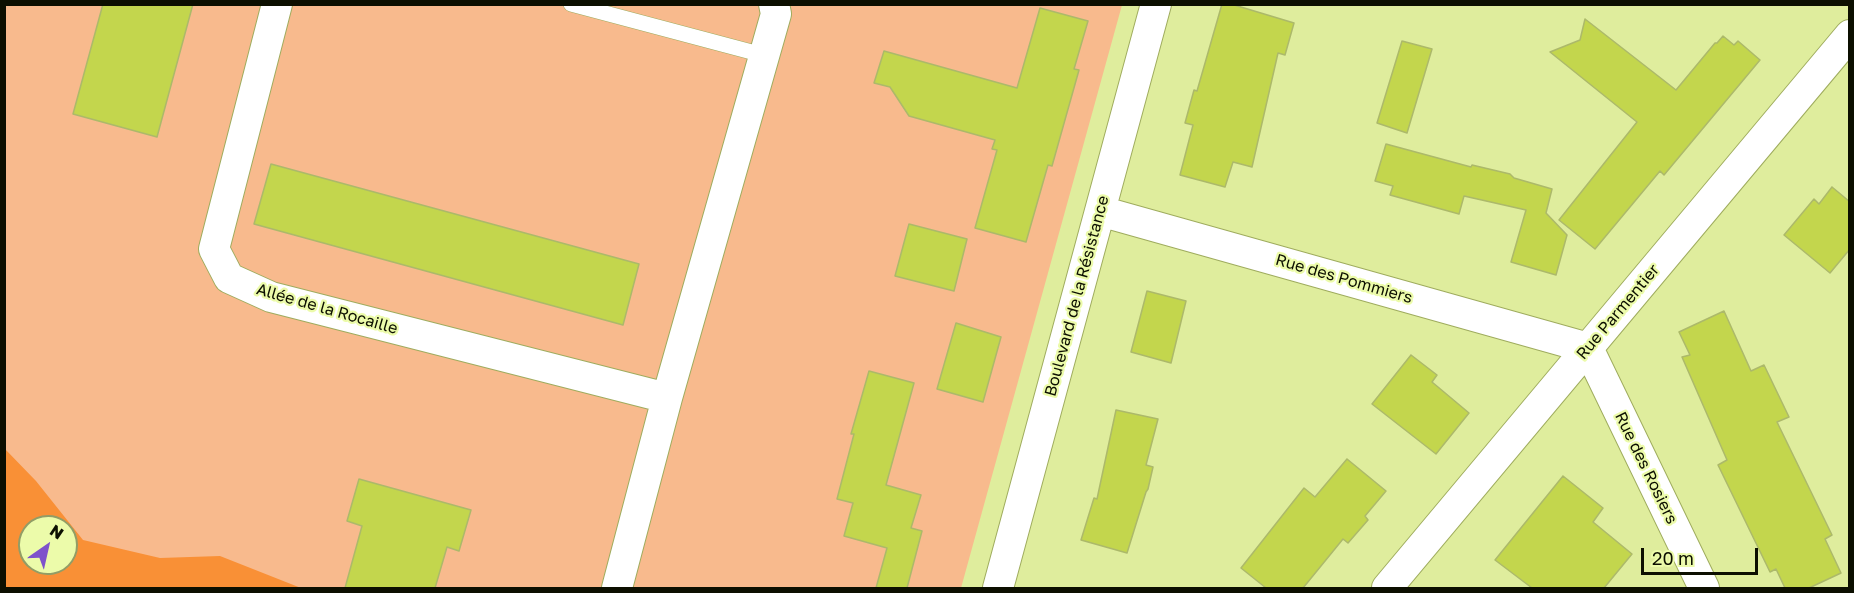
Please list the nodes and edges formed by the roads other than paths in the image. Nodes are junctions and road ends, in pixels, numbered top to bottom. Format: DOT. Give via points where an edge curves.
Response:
graph roads {
  1 [pos="277,4"];
  2 [pos="571,4"];
  3 [pos="774,4"];
  4 [pos="1156,4"];
  5 [pos="1850,35"];
  6 [pos="763,55"];
  7 [pos="1100,211"];
  8 [pos="1588,348"];
  9 [pos="668,398"];
  10 [pos="617,588"];
  11 [pos="998,588"];
  12 [pos="1387,588"];
  13 [pos="1704,588"];
  1 -- 9 [label="street, Allée de la Rocaille" via="214,249 229,278 271,297"];
  2 -- 6 [label="lane"];
  3 -- 6 [label="street" via="776,14"];
  4 -- 7 [label="street, Boulevard de la Résistance"];
  5 -- 8 [label="street, Rue Parmentier"];
  6 -- 9 [label="street"];
  7 -- 8 [label="street, Rue des Pommiers"];
  7 -- 11 [label="street, Boulevard de la Résistance"];
  8 -- 12 [label="street, Rue Parmentier"];
  8 -- 13 [label="street, Rue des Rosiers"];
  9 -- 10 [label="street"];
}
